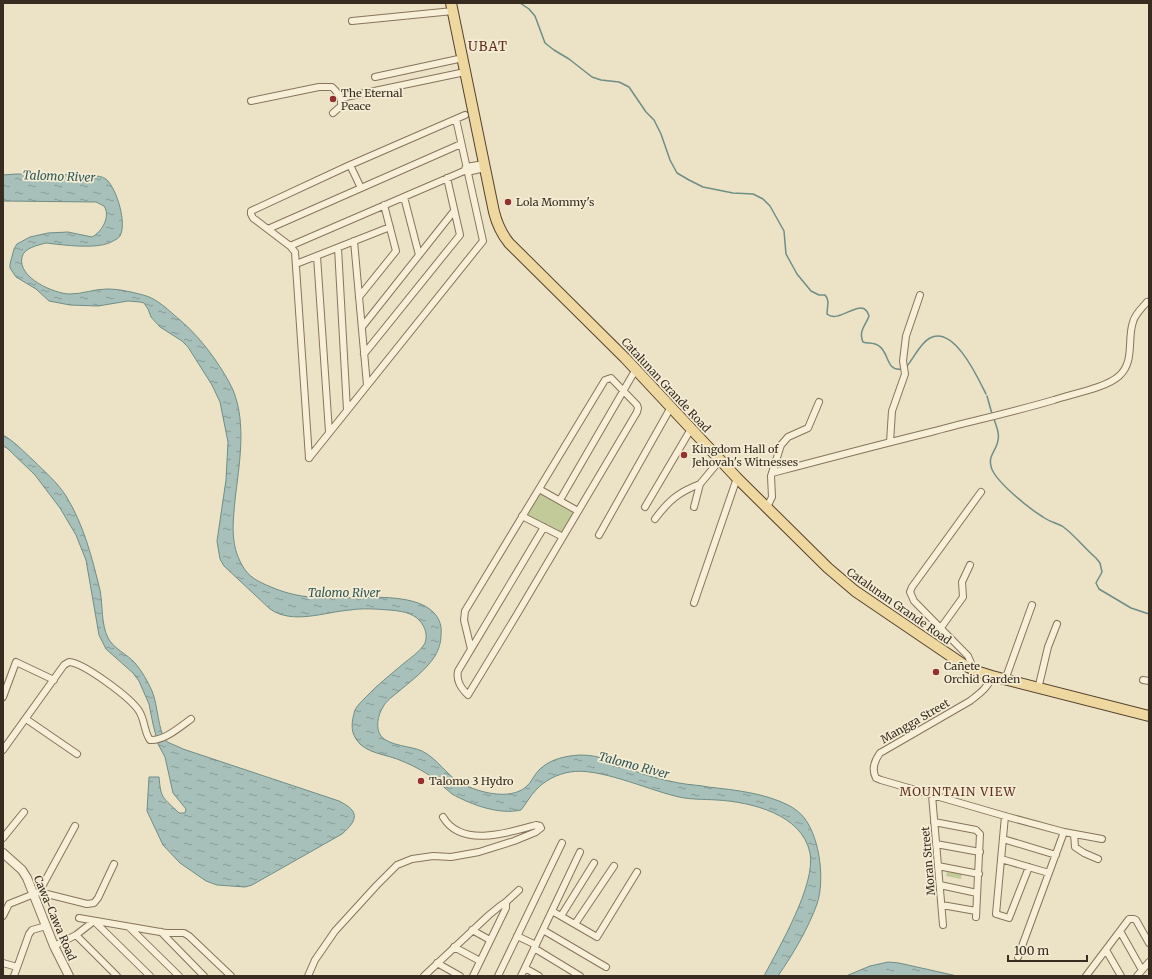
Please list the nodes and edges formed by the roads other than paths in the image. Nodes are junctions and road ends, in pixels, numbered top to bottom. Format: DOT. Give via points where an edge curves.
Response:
graph roads {
  1 [pos="452,7"];
  2 [pos="352,21"];
  3 [pos="463,58"];
  4 [pos="465,72"];
  5 [pos="375,77"];
  6 [pos="341,98"];
  7 [pos="251,101"];
  8 [pos="333,113"];
  9 [pos="465,115"];
  10 [pos="456,119"];
  11 [pos="461,144"];
  12 [pos="350,165"];
  13 [pos="485,166"];
  14 [pos="466,170"];
  15 [pos="447,178"];
  16 [pos="361,188"];
  17 [pos="404,196"];
  18 [pos="384,205"];
  19 [pos="454,211"];
  20 [pos="390,227"];
  21 [pos="268,229"];
  22 [pos="354,241"];
  23 [pos="290,246"];
  24 [pos="338,248"];
  25 [pos="419,255"];
  26 [pos="317,256"];
  27 [pos="296,264"];
  28 [pos="920,295"];
  29 [pos="359,297"];
  30 [pos="1147,302"];
  31 [pos="362,326"];
  32 [pos="364,354"];
  33 [pos="636,370"];
  34 [pos="367,385"];
  35 [pos="623,391"];
  36 [pos="819,402"];
  37 [pos="671,408"];
  38 [pos="347,410"];
  39 [pos="691,429"];
  40 [pos="329,432"];
  41 [pos="890,442"];
  42 [pos="720,460"];
  43 [pos="772,473"];
  44 [pos="737,478"];
  45 [pos="700,484"];
  46 [pos="539,489"];
  47 [pos="981,492"];
  48 [pos="560,500"];
  49 [pos="645,507"];
  50 [pos="694,507"];
  51 [pos="767,507"];
  52 [pos="578,510"];
  53 [pos="522,516"];
  54 [pos="655,519"];
  55 [pos="544,527"];
  56 [pos="599,535"];
  57 [pos="563,537"];
  58 [pos="970,565"];
  59 [pos="694,603"];
  60 [pos="1032,605"];
  61 [pos="1056,624"];
  62 [pos="940,629"];
  63 [pos="471,649"];
  64 [pos="971,669"];
  65 [pos="992,676"];
  66 [pos="54,680"];
  67 [pos="1005,680"];
  68 [pos="1038,689"];
  69 [pos="3,697"];
  70 [pos="1149,716"];
  71 [pos="26,719"];
  72 [pos="191,719"];
  73 [pos="3,750"];
  74 [pos="77,754"];
  75 [pos="932,795"];
  76 [pos="24,812"];
  77 [pos="1005,816"];
  78 [pos="443,817"];
  79 [pos="934,822"];
  80 [pos="75,826"];
  81 [pos="1064,832"];
  82 [pos="1074,834"];
  83 [pos="3,838"];
  84 [pos="1003,839"];
  85 [pos="1102,839"];
  86 [pos="562,843"];
  87 [pos="936,844"];
  88 [pos="580,852"];
  89 [pos="980,852"];
  90 [pos="3,854"];
  91 [pos="1056,855"];
  92 [pos="1001,859"];
  93 [pos="1098,859"];
  94 [pos="594,863"];
  95 [pos="114,864"];
  96 [pos="614,866"];
  97 [pos="938,866"];
  98 [pos="1029,867"];
  99 [pos="636,872"];
  100 [pos="1049,873"];
  101 [pos="979,874"];
  102 [pos="940,885"];
  103 [pos="519,890"];
  104 [pos="977,892"];
  105 [pos="36,893"];
  106 [pos="506,902"];
  107 [pos="942,904"];
  108 [pos="552,911"];
  109 [pos="489,914"];
  110 [pos="3,916"];
  111 [pos="561,916"];
  112 [pos="79,918"];
  113 [pos="500,920"];
  114 [pos="94,921"];
  115 [pos="575,924"];
  116 [pos="944,925"];
  117 [pos="46,926"];
  118 [pos="130,927"];
  119 [pos="472,930"];
  120 [pos="543,930"];
  121 [pos="1120,931"];
  122 [pos="160,932"];
  123 [pos="76,935"];
  124 [pos="517,936"];
  125 [pos="490,940"];
  126 [pos="1149,944"];
  127 [pos="54,946"];
  128 [pos="454,947"];
  129 [pos="535,947"];
  130 [pos="1106,950"];
  131 [pos="1018,957"];
  132 [pos="480,961"];
  133 [pos="1149,962"];
  134 [pos="3,963"];
  135 [pos="437,963"];
  136 [pos="17,967"];
  137 [pos="606,967"];
  138 [pos="525,968"];
  139 [pos="1091,970"];
  140 [pos="1142,970"];
  141 [pos="14,976"];
  142 [pos="69,976"];
  143 [pos="118,976"];
  144 [pos="150,976"];
  145 [pos="179,976"];
  146 [pos="204,976"];
  147 [pos="231,976"];
  148 [pos="308,976"];
  149 [pos="424,976"];
  150 [pos="460,976"];
  151 [pos="473,976"];
  152 [pos="498,976"];
  153 [pos="521,976"];
  154 [pos="539,976"];
  155 [pos="580,976"];
  156 [pos="1086,976"];
  157 [pos="1095,976"];
  158 [pos="1120,976"];
  159 [pos="1136,976"];
  1 -- 2 [label="street"];
  1 -- 3 [label="main road, Catalunan Grande Road"];
  3 -- 4 [label="main road, Catalunan Grande Road"];
  3 -- 5 [label="street"];
  4 -- 6 [label="street"];
  4 -- 13 [label="main road, Catalunan Grande Road"];
  6 -- 7 [label="street" via="332,87 324,86"];
  6 -- 8 [label="street" via="341,106"];
  9 -- 10 [label="street"];
  10 -- 11 [label="street"];
  10 -- 12 [label="street"];
  11 -- 14 [label="street"];
  11 -- 16 [label="street"];
  12 -- 16 [label="street"];
  12 -- 21 [label="street" via="253,209 251,216"];
  13 -- 14 [label="street"];
  13 -- 33 [label="main road, Catalunan Grande Road" via="496,219 506,238"];
  14 -- 15 [label="street"];
  14 -- 34 [label="street" via="483,241"];
  15 -- 17 [label="street"];
  15 -- 19 [label="street"];
  16 -- 21 [label="street"];
  17 -- 18 [label="street"];
  17 -- 25 [label="street"];
  18 -- 20 [label="street"];
  18 -- 23 [label="street"];
  19 -- 25 [label="street"];
  19 -- 32 [label="street" via="460,235"];
  20 -- 22 [label="street"];
  20 -- 29 [label="street" via="396,251"];
  21 -- 23 [label="street"];
  22 -- 24 [label="street"];
  22 -- 29 [label="street"];
  23 -- 27 [label="street" via="295,252"];
  24 -- 26 [label="street"];
  24 -- 38 [label="street"];
  25 -- 31 [label="street"];
  26 -- 27 [label="street"];
  26 -- 40 [label="street"];
  27 -- 40 [label="street" via="308,458"];
  28 -- 41 [label="street" via="906,336 905,374 892,411"];
  29 -- 31 [label="street"];
  30 -- 41 [label="street" via="1132,323 1127,363 1119,376 1112,380 1039,404"];
  31 -- 32 [label="street"];
  32 -- 34 [label="street"];
  33 -- 35 [label="street"];
  33 -- 37 [label="main road, Catalunan Grande Road"];
  34 -- 38 [label="street"];
  35 -- 46 [label="street" via="612,379 605,380"];
  35 -- 48 [label="street"];
  35 -- 52 [label="street" via="637,405 637,412"];
  36 -- 43 [label="street" via="808,428 784,441"];
  37 -- 39 [label="main road, Catalunan Grande Road"];
  37 -- 56 [label="street"];
  38 -- 40 [label="street"];
  39 -- 42 [label="main road, Catalunan Grande Road"];
  39 -- 49 [label="street"];
  41 -- 43 [label="street"];
  42 -- 44 [label="main road, Catalunan Grande Road"];
  42 -- 45 [label="street"];
  43 -- 51 [label="street" via="772,498"];
  44 -- 51 [label="main road, Catalunan Grande Road"];
  44 -- 59 [label="street"];
  45 -- 50 [label="street"];
  45 -- 54 [label="street" via="675,496"];
  46 -- 48 [label="street"];
  46 -- 53 [label="street"];
  47 -- 62 [label="street" via="911,589 914,601"];
  48 -- 52 [label="street"];
  51 -- 64 [label="main road, Catalunan Grande Road" via="849,586"];
  52 -- 57 [label="street"];
  53 -- 55 [label="street"];
  53 -- 63 [label="street" via="463,614"];
  55 -- 57 [label="street"];
  55 -- 63 [label="street"];
  57 -- 63 [label="street" via="468,695 460,687 457,676"];
  58 -- 62 [label="street" via="962,582 962,597"];
  60 -- 67 [label="street"];
  61 -- 68 [label="street"];
  62 -- 64 [label="street" via="968,656"];
  64 -- 65 [label="main road, Catalunan Grande Road"];
  65 -- 67 [label="main road, Catalunan Grande Road"];
  65 -- 75 [label="street, Mangga Street" via="988,685 978,695 887,748 875,760 876,778"];
  66 -- 69 [label="street" via="16,662"];
  66 -- 71 [label="street"];
  66 -- 72 [label="street" via="66,663 79,665 122,692 138,709 151,740 165,736"];
  67 -- 68 [label="main road, Catalunan Grande Road"];
  68 -- 70 [label="main road, Catalunan Grande Road"];
  71 -- 73 [label="street"];
  71 -- 74 [label="street"];
  75 -- 77 [label="street, Mangga Street"];
  75 -- 79 [label="street, Moran Street"];
  76 -- 83 [label="street"];
  77 -- 81 [label="street, Mangga Street"];
  77 -- 84 [label="street"];
  78 -- 148 [label="street" via="456,831 471,835 505,833 536,825 541,828 514,841 478,852 412,859 397,865 335,931 315,960"];
  79 -- 87 [label="street, Moran Street"];
  79 -- 89 [label="street" via="976,830 980,834"];
  80 -- 105 [label="street"];
  81 -- 82 [label="street, Mangga Street"];
  81 -- 91 [label="street"];
  82 -- 85 [label="street, Mangga Street"];
  82 -- 93 [label="street" via="1075,847"];
  84 -- 91 [label="street"];
  84 -- 92 [label="street"];
  86 -- 124 [label="street"];
  87 -- 89 [label="street"];
  87 -- 97 [label="street, Moran Street"];
  88 -- 108 [label="street"];
  89 -- 101 [label="street"];
  90 -- 105 [label="street, Cawa-Cawa Road" via="22,870"];
  91 -- 100 [label="street"];
  92 -- 98 [label="street"];
  92 -- 98 [label="street" via="996,914 1009,918"];
  94 -- 111 [label="street"];
  95 -- 105 [label="street" via="94,903"];
  96 -- 115 [label="street"];
  97 -- 101 [label="street"];
  97 -- 102 [label="street, Moran Street"];
  98 -- 100 [label="street"];
  99 -- 115 [label="street" via="597,937"];
  100 -- 131 [label="street"];
  101 -- 104 [label="street"];
  102 -- 104 [label="street"];
  102 -- 107 [label="street, Moran Street"];
  103 -- 106 [label="street"];
  104 -- 107 [label="street" via="976,914"];
  105 -- 110 [label="street" via="9,904"];
  105 -- 117 [label="street, Cawa-Cawa Road"];
  106 -- 109 [label="street"];
  106 -- 113 [label="street"];
  107 -- 116 [label="street, Moran Street"];
  108 -- 111 [label="street"];
  108 -- 120 [label="street"];
  109 -- 113 [label="street"];
  109 -- 119 [label="street"];
  111 -- 115 [label="street"];
  112 -- 114 [label="street"];
  113 -- 125 [label="street"];
  114 -- 118 [label="street"];
  114 -- 123 [label="street"];
  114 -- 144 [label="street"];
  117 -- 127 [label="street, Cawa-Cawa Road"];
  117 -- 136 [label="street" via="30,932"];
  118 -- 122 [label="street"];
  118 -- 145 [label="street"];
  119 -- 125 [label="street"];
  119 -- 128 [label="street"];
  120 -- 129 [label="street"];
  120 -- 137 [label="street"];
  121 -- 126 [label="street" via="1129,919 1134,919"];
  121 -- 130 [label="street"];
  121 -- 140 [label="street"];
  122 -- 146 [label="street"];
  122 -- 147 [label="street" via="187,934"];
  123 -- 127 [label="street"];
  123 -- 143 [label="street"];
  124 -- 129 [label="street"];
  124 -- 152 [label="street"];
  125 -- 132 [label="street"];
  127 -- 142 [label="street, Cawa-Cawa Road"];
  128 -- 132 [label="street"];
  128 -- 135 [label="street"];
  129 -- 138 [label="street"];
  129 -- 155 [label="street"];
  130 -- 139 [label="street"];
  130 -- 158 [label="street"];
  132 -- 151 [label="street"];
  133 -- 140 [label="street"];
  134 -- 136 [label="street"];
  135 -- 149 [label="street"];
  135 -- 150 [label="street"];
  136 -- 141 [label="street"];
  138 -- 153 [label="street"];
  138 -- 154 [label="street"];
  139 -- 156 [label="street"];
  139 -- 157 [label="street"];
  140 -- 159 [label="street"];
}
